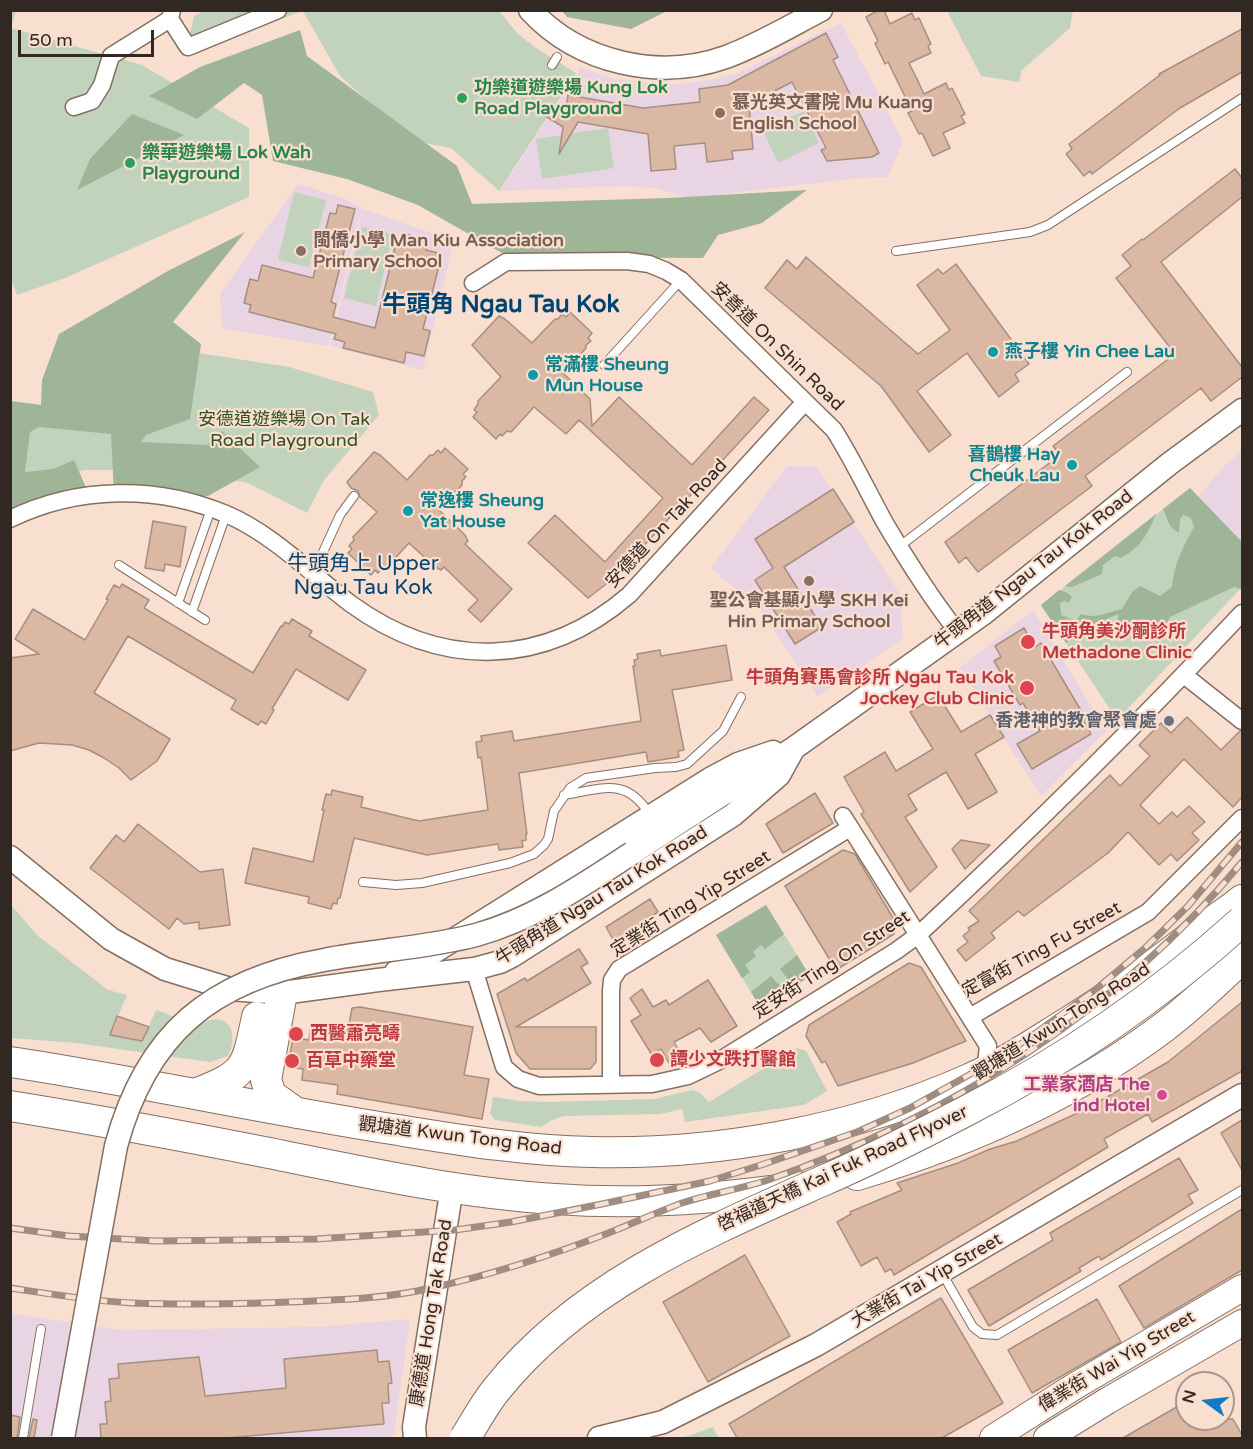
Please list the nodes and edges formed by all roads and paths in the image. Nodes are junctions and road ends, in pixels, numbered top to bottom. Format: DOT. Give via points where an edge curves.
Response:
graph roads {
  1 [pos="278,10"];
  2 [pos="530,10"];
  3 [pos="821,10"];
  4 [pos="171,15"];
  5 [pos="558,57"];
  6 [pos="552,65"];
  7 [pos="1242,98"];
  8 [pos="74,107"];
  9 [pos="896,251"];
  10 [pos="681,280"];
  11 [pos="473,283"];
  12 [pos="604,365"];
  13 [pos="1127,372"];
  14 [pos="804,403"];
  15 [pos="1242,410"];
  16 [pos="354,496"];
  17 [pos="219,512"];
  18 [pos="10,519"];
  19 [pos="900,546"];
  20 [pos="119,565"];
  21 [pos="313,574"];
  22 [pos="178,603"];
  23 [pos="192,612"];
  24 [pos="1242,613"];
  25 [pos="205,620"];
  26 [pos="957,631"];
  27 [pos="1184,675"];
  28 [pos="741,698"];
  29 [pos="1242,721"];
  30 [pos="794,748"];
  31 [pos="564,795"];
  32 [pos="651,816"];
  33 [pos="1242,818"];
  34 [pos="847,822"];
  35 [pos="10,857"];
  36 [pos="363,882"];
  37 [pos="1242,883"];
  38 [pos="1242,900"];
  39 [pos="1242,921"];
  40 [pos="918,935"];
  41 [pos="1242,938"];
  42 [pos="1187,940"];
  43 [pos="1242,958"];
  44 [pos="474,969"];
  45 [pos="1242,977"];
  46 [pos="378,980"];
  47 [pos="272,993"];
  48 [pos="970,1017"];
  49 [pos="1166,1026"];
  50 [pos="10,1062"];
  51 [pos="986,1072"];
  52 [pos="611,1084"];
  53 [pos="195,1094"];
  54 [pos="1242,1095"];
  55 [pos="10,1106"];
  56 [pos="298,1114"];
  57 [pos="452,1187"];
  58 [pos="1242,1190"];
  59 [pos="942,1273"];
  60 [pos="1242,1288"];
  61 [pos="1242,1323"];
  62 [pos="41,1329"];
  63 [pos="1045,1406"];
  64 [pos="1057,1436"];
  65 [pos="23,1438"];
  66 [pos="63,1438"];
  67 [pos="414,1438"];
  68 [pos="465,1438"];
  69 [pos="483,1438"];
  70 [pos="599,1438"];
  71 [pos="993,1438"];
  1 -- 4 [label="street" via="188,47"];
  2 -- 3 [label="main road" via="560,36 590,52 623,63 657,67 692,65 725,57"];
  4 -- 8 [label="street" via="111,56 92,101"];
  5 -- 6 [label="lane"];
  7 -- 9 [label="lane" via="1048,225 1030,232"];
  10 -- 11 [label="street, 安善道 On Shin Road" via="649,264 627,261 506,262"];
  10 -- 12 [label="lane"];
  10 -- 14 [label="street, 安善道 On Shin Road"];
  13 -- 19 [label="lane"];
  14 -- 19 [label="street, 安善道 On Shin Road" via="834,430"];
  14 -- 21 [label="street, 安德道 On Tak Road" via="629,595 594,622 558,640 499,652 459,651 427,644 374,619"];
  15 -- 26 [label="main road, 牛頭角道 Ngau Tau Kok Road"];
  16 -- 21 [label="lane" via="340,515"];
  17 -- 18 [label="street, 安德道 On Tak Road" via="152,495 96,494 59,500"];
  17 -- 21 [label="street, 安德道 On Tak Road" via="259,533"];
  17 -- 22 [label="lane"];
  17 -- 23 [label="lane"];
  19 -- 26 [label="street, 安善道 On Shin Road"];
  20 -- 22 [label="lane"];
  22 -- 23 [label="lane"];
  23 -- 25 [label="lane"];
  24 -- 27 [label="street, 定安街 Ting On Street"];
  26 -- 30 [label="main road, 牛頭角道 Ngau Tau Kok Road"];
  27 -- 29 [label="street"];
  27 -- 40 [label="street, 定安街 Ting On Street"];
  28 -- 31 [label="lane" via="723,731 687,764 586,778"];
  30 -- 32 [label="main road, 牛頭角道 Ngau Tau Kok Road" via="767,752 738,764"];
  30 -- 44 [label="main road, 牛頭角道 Ngau Tau Kok Road" via="779,775 733,815 512,956"];
  30 -- 66 [label="main road, 牛頭角道 Ngau Tau Kok Road, bridge" via="549,905 498,928 449,941 323,960 275,972 226,992 187,1018 157,1053 123,1119"];
  31 -- 32 [label="lane" via="621,789 637,797"];
  31 -- 36 [label="lane" via="554,811 548,839 528,857 422,883"];
  32 -- 46 [label="main road, 牛頭角道 Ngau Tau Kok Road" via="434,952"];
  33 -- 48 [label="street, 定富街 Ting Fu Street" via="1148,912"];
  34 -- 40 [label="street, 定富街 Ting Fu Street"];
  34 -- 52 [label="street, 定業街 Ting Yip Street" via="619,969 611,991"];
  35 -- 47 [label="main road, 牛頭角道 Ngau Tau Kok Road" via="111,939 145,959 194,979"];
  37 -- 42 [label="main road, 觀塘道 Kwun Tong Road" via="1207,914"];
  38 -- 42 [label="highway, 觀塘道 Kwun Tong Road"];
  39 -- 68 [label="highway, 啓福道天橋 Kai Fuk Road Flyover, bridge" via="1131,1012 1033,1075 822,1182 714,1230 605,1293 550,1332 522,1361 495,1391"];
  40 -- 48 [label="street, 定富街 Ting Fu Street"];
  40 -- 52 [label="street, 定安街 Ting On Street" via="695,1073 652,1084"];
  41 -- 69 [label="highway, 啓福道天橋 Kai Fuk Road Flyover" via="1121,1035 1019,1100 723,1242 630,1293 562,1343 531,1373"];
  42 -- 51 [label="highway, 觀塘道 Kwun Tong Road" via="1112,995"];
  43 -- 49 [label="highway"];
  44 -- 46 [label="main road, 牛頭角道 Ngau Tau Kok Road"];
  44 -- 52 [label="street, 定安街 Ting On Street" via="504,1067 518,1079 538,1086"];
  45 -- 49 [label="main road"];
  46 -- 47 [label="main road, 牛頭角道 Ngau Tau Kok Road"];
  47 -- 53 [label="highway" via="245,1064 233,1077"];
  47 -- 56 [label="highway" via="266,1080 271,1095"];
  48 -- 51 [label="street" via="988,1046"];
  49 -- 57 [label="highway" via="1082,1080 1018,1113 900,1162 852,1176 740,1196 640,1201 553,1199"];
  50 -- 53 [label="highway, 觀塘道 Kwun Tong Road"];
  51 -- 56 [label="highway, 觀塘道 Kwun Tong Road" via="902,1106 837,1124 745,1142 669,1150 588,1152 506,1146"];
  53 -- 56 [label="highway, 觀塘道 Kwun Tong Road"];
  54 -- 59 [label="main road, 大業街 Tai Yip Street"];
  55 -- 57 [label="highway"];
  57 -- 67 [label="main road, 康德道 Hong Tak Road"];
  58 -- 59 [label="lane" via="997,1335 976,1330"];
  59 -- 70 [label="main road, 大業街 Tai Yip Street" via="816,1345 693,1408 663,1422"];
  60 -- 63 [label="main road, 偉業街 Wai Yip Street"];
  61 -- 64 [label="main road, 偉業街 Wai Yip Street" via="1107,1401"];
  62 -- 65 [label="lane"];
  63 -- 64 [label="main road"];
  63 -- 71 [label="main road, 偉業街 Wai Yip Street"];
}
